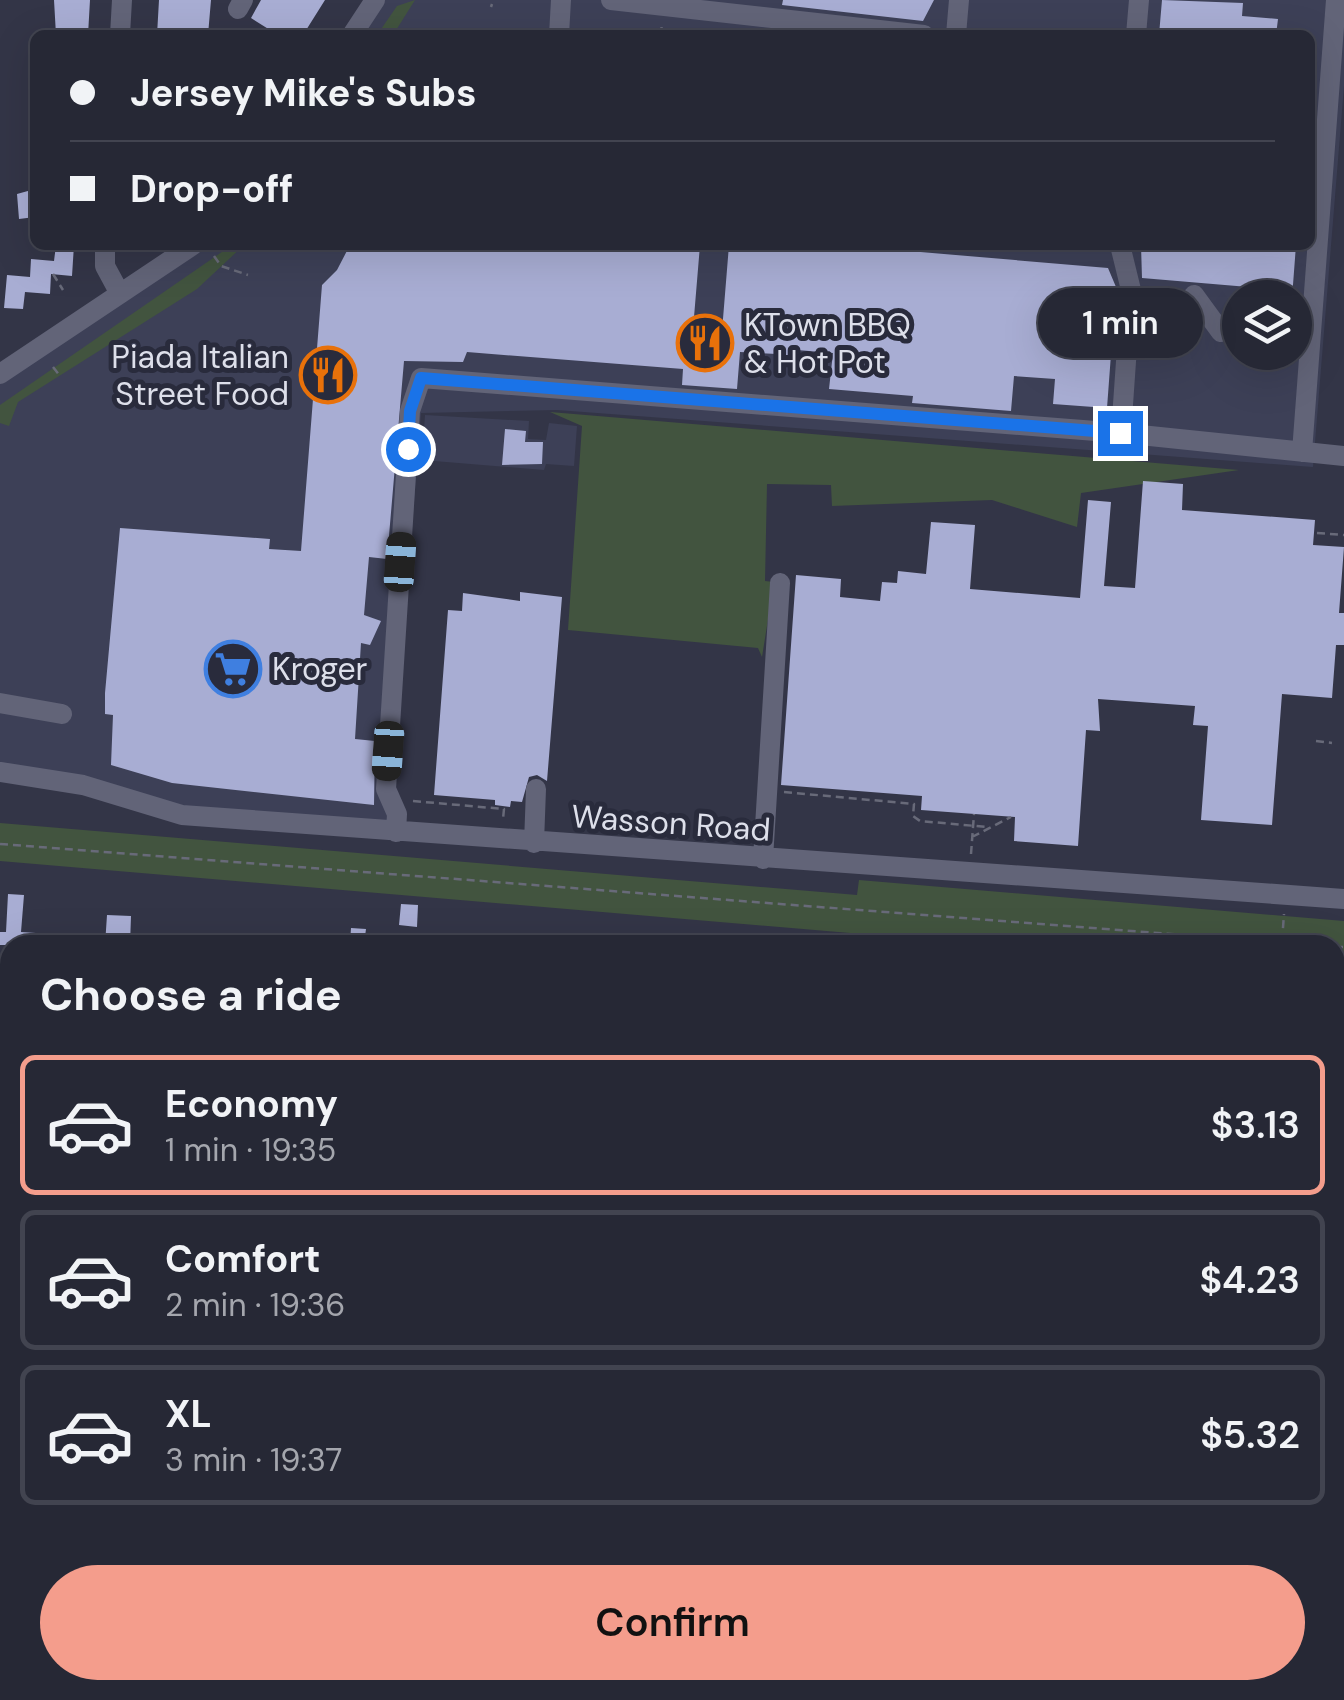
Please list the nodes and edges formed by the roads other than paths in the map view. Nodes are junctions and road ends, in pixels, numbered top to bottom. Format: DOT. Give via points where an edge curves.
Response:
graph roads {
  1 [pos="122,0"];
  2 [pos="375,0"];
  3 [pos="562,0"];
  4 [pos="611,0"];
  5 [pos="959,0"];
  6 [pos="1139,0"];
  7 [pos="1336,0"];
  8 [pos="120,30"];
  9 [pos="355,30"];
  10 [pos="559,30"];
  11 [pos="872,30"];
  12 [pos="956,30"];
  13 [pos="1136,30"];
  14 [pos="104,250"];
  15 [pos="186,250"];
  16 [pos="1121,250"];
  17 [pos="118,292"];
  18 [pos="1194,295"];
  19 [pos="1222,332"];
  20 [pos="0,374"];
  21 [pos="1120,433"];
  22 [pos="1302,452"];
  23 [pos="1344,456"];
  24 [pos="780,583"];
  25 [pos="0,703"];
  26 [pos="62,714"];
  27 [pos="0,772"];
  28 [pos="536,789"];
  29 [pos="396,832"];
  30 [pos="534,843"];
  31 [pos="762,859"];
  32 [pos="1344,898"];
  1 -- 8 [label="street"];
  2 -- 9 [label="street"];
  3 -- 10 [label="street"];
  4 -- 11 [label="street"];
  5 -- 12 [label="street"];
  6 -- 13 [label="street"];
  7 -- 22 [label="street"];
  14 -- 17 [label="street"];
  15 -- 17 [label="street"];
  16 -- 21 [label="street" via="1131,290"];
  17 -- 20 [label="street"];
  18 -- 19 [label="street"];
  21 -- 22 [label="street"];
  21 -- 29 [label="street" via="421,378 410,411 386,788 398,814"];
  22 -- 23 [label="street"];
  24 -- 31 [label="street"];
  25 -- 26 [label="street"];
  27 -- 29 [label="street, Wasson Road" via="84,785 182,815"];
  28 -- 30 [label="street"];
  29 -- 30 [label="street, Wasson Road"];
  30 -- 31 [label="street, Wasson Road"];
  31 -- 32 [label="street, Wasson Road"];
}
